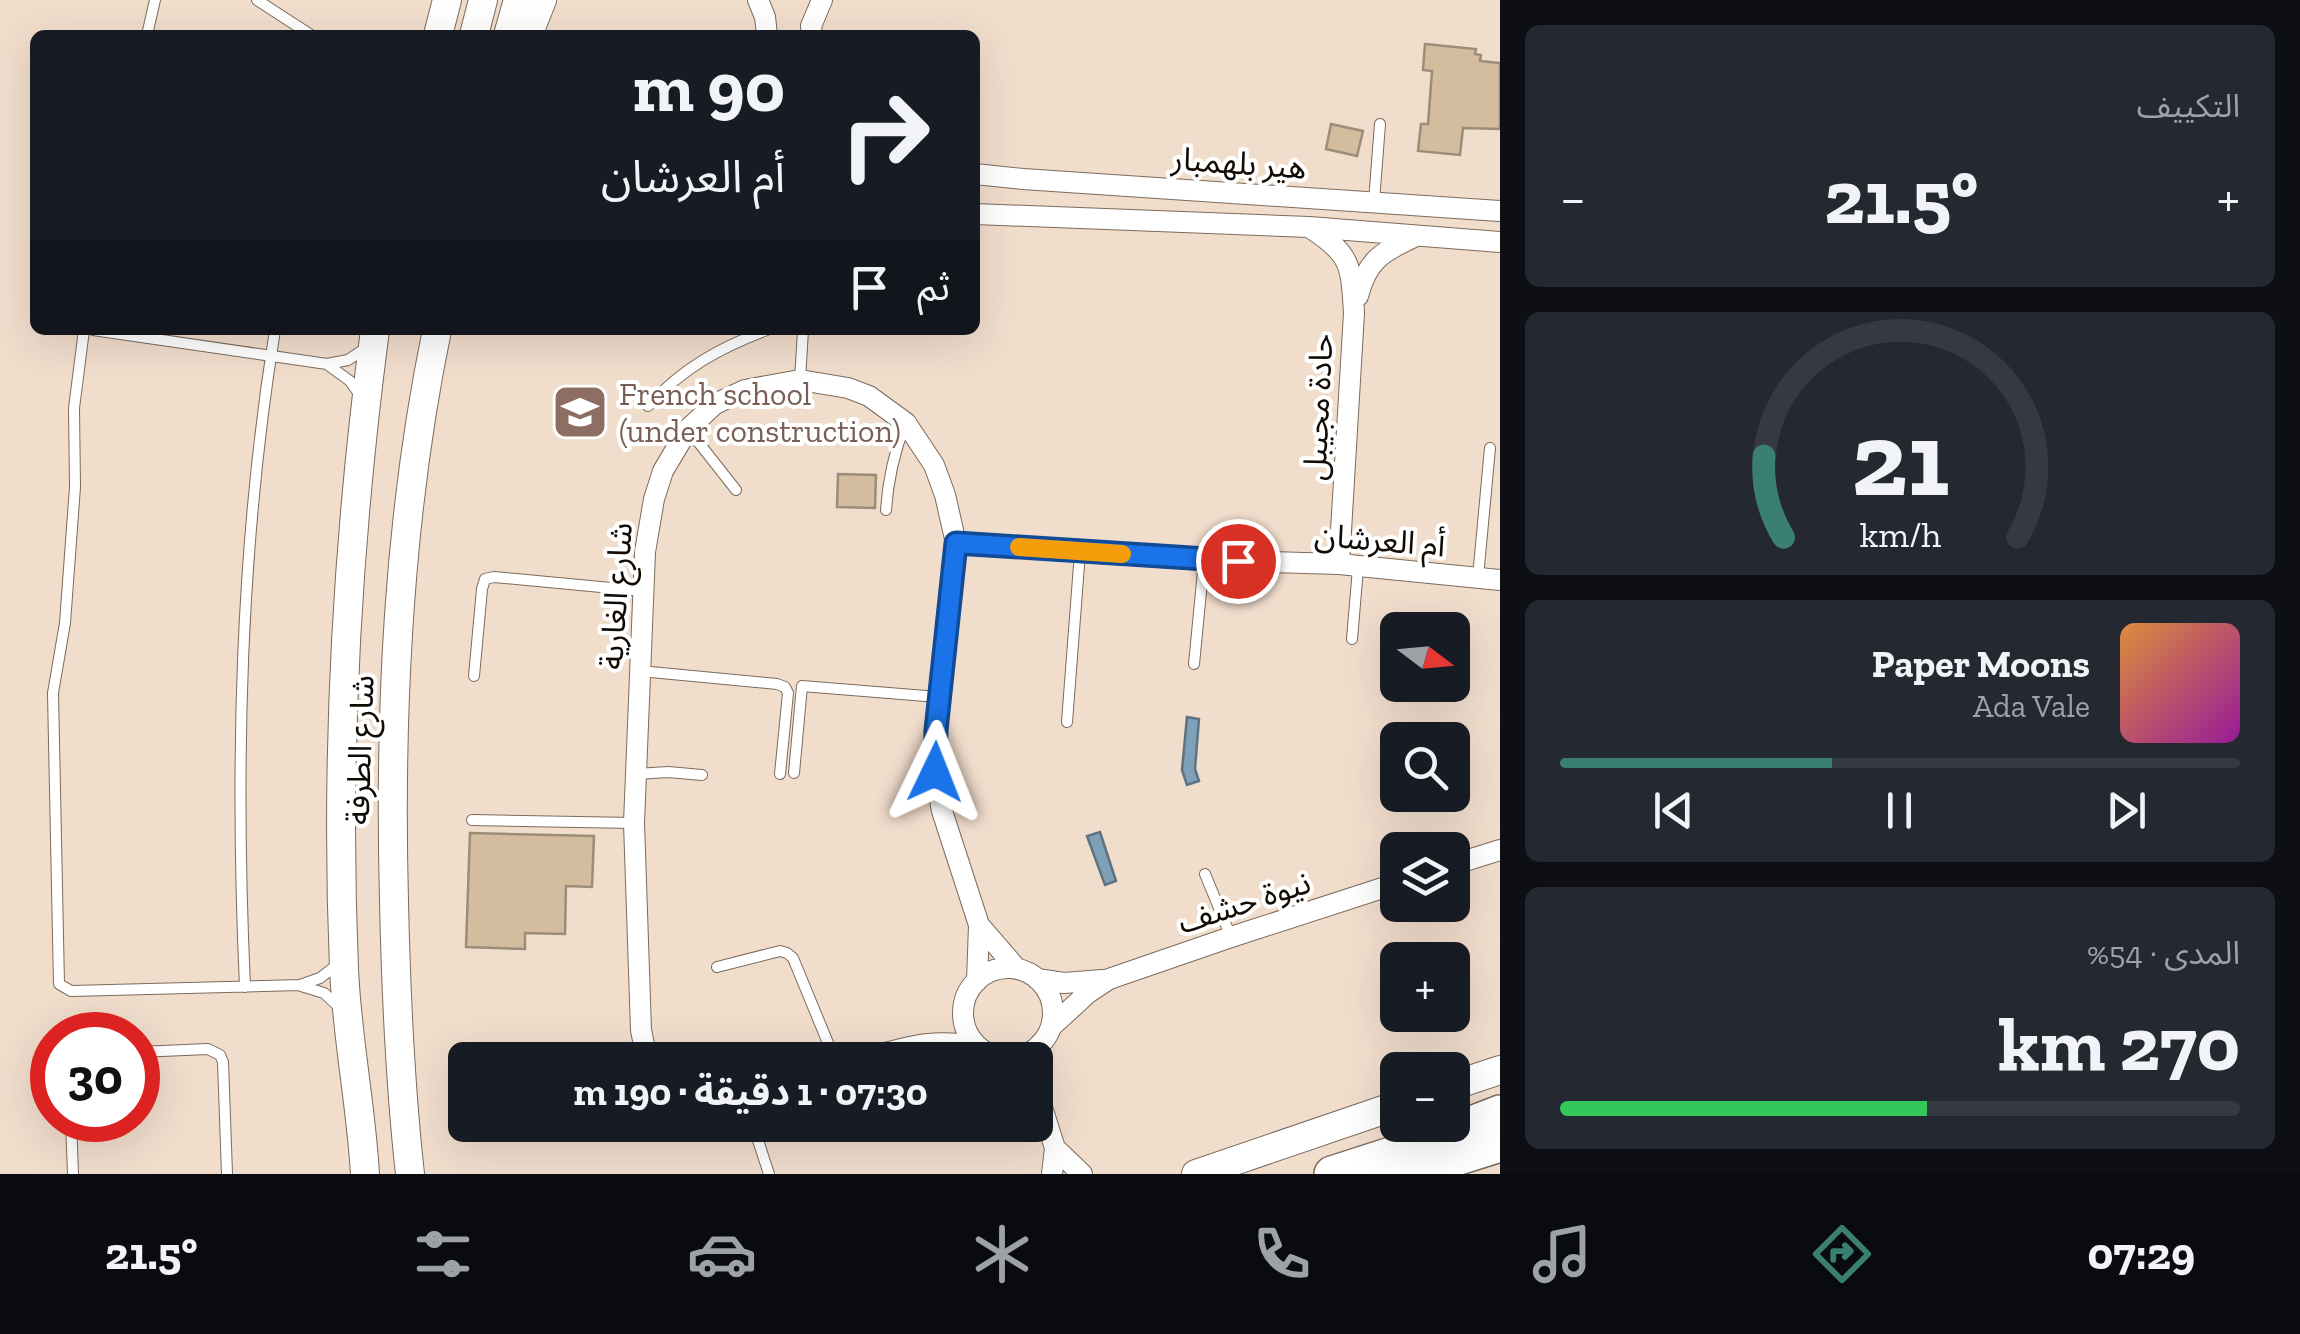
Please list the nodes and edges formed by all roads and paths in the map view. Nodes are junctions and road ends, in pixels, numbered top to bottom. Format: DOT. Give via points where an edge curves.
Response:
graph roads {
  1 [pos="156,0"];
  2 [pos="257,0"];
  3 [pos="281,0"];
  4 [pos="428,0"];
  5 [pos="447,0"];
  6 [pos="484,0"];
  7 [pos="518,0"];
  8 [pos="542,0"];
  9 [pos="811,0"];
  10 [pos="822,0"];
  11 [pos="276,12"];
  12 [pos="148,30"];
  13 [pos="303,30"];
  14 [pos="433,30"];
  15 [pos="436,30"];
  16 [pos="475,30"];
  17 [pos="509,30"];
  18 [pos="530,30"];
  19 [pos="811,30"];
  20 [pos="811,30"];
  21 [pos="1380,124"];
  22 [pos="980,175"];
  23 [pos="1374,201"];
  24 [pos="1500,211"];
  25 [pos="980,214"];
  26 [pos="1309,227"];
  27 [pos="1416,236"];
  28 [pos="1500,242"];
  29 [pos="1354,313"];
  30 [pos="83,335"];
  31 [pos="128,335"];
  32 [pos="275,335"];
  33 [pos="374,335"];
  34 [pos="436,335"];
  35 [pos="754,335"];
  36 [pos="803,336"];
  37 [pos="271,356"];
  38 [pos="327,364"];
  39 [pos="800,380"];
  40 [pos="365,404"];
  41 [pos="648,406"];
  42 [pos="906,423"];
  43 [pos="688,429"];
  44 [pos="1490,448"];
  45 [pos="736,490"];
  46 [pos="886,510"];
  47 [pos="956,543"];
  48 [pos="1080,551"];
  49 [pos="1204,560"];
  50 [pos="1349,566"];
  51 [pos="1478,578"];
  52 [pos="1500,580"];
  53 [pos="643,591"];
  54 [pos="1352,639"];
  55 [pos="1194,664"];
  56 [pos="640,671"];
  57 [pos="474,676"];
  58 [pos="939,698"];
  59 [pos="1067,722"];
  60 [pos="794,773"];
  61 [pos="636,774"];
  62 [pos="702,774"];
  63 [pos="780,774"];
  64 [pos="472,820"];
  65 [pos="634,823"];
  66 [pos="1500,850"];
  67 [pos="1470,859"];
  68 [pos="1205,874"];
  69 [pos="1380,889"];
  70 [pos="979,925"];
  71 [pos="1230,937"];
  72 [pos="344,957"];
  73 [pos="717,967"];
  74 [pos="1017,969"];
  75 [pos="1038,979"];
  76 [pos="1109,979"];
  77 [pos="977,981"];
  78 [pos="300,985"];
  79 [pos="245,987"];
  80 [pos="964,1010"];
  81 [pos="349,1022"];
  82 [pos="1046,1036"];
  83 [pos="643,1042"];
  84 [pos="827,1042"];
  85 [pos="923,1042"];
  86 [pos="975,1042"];
  87 [pos="1040,1042"];
  88 [pos="1045,1042"];
  89 [pos="160,1051"];
  90 [pos="1500,1070"];
  91 [pos="1470,1080"];
  92 [pos="1380,1111"];
  93 [pos="360,1112"];
  94 [pos="1500,1113"];
  95 [pos="72,1142"];
  96 [pos="759,1142"];
  97 [pos="1053,1142"];
  98 [pos="1500,1144"];
  99 [pos="1055,1148"];
  100 [pos="73,1174"];
  101 [pos="226,1174"];
  102 [pos="365,1174"];
  103 [pos="377,1174"];
  104 [pos="410,1174"];
  105 [pos="769,1174"];
  106 [pos="1052,1174"];
  107 [pos="1082,1174"];
  108 [pos="1196,1174"];
  109 [pos="1332,1174"];
  110 [pos="1405,1174"];
  1 -- 12 [label="lane"];
  2 -- 11 [label="lane"];
  3 -- 11 [label="lane"];
  4 -- 14 [label="main road"];
  5 -- 15 [label="main road"];
  6 -- 16 [label="main road"];
  7 -- 17 [label="main road"];
  8 -- 18 [label="main road"];
  9 -- 19 [label="street"];
  10 -- 20 [label="street"];
  11 -- 13 [label="lane"];
  21 -- 23 [label="lane"];
  22 -- 23 [label="street, هير بلهمبار"];
  23 -- 24 [label="street, هير بلهمبار"];
  25 -- 26 [label="street, هير بلهمبار"];
  26 -- 27 [label="street, هير بلهمبار"];
  26 -- 29 [label="street, حادة مجيبل" via="1332,242 1349,266"];
  27 -- 28 [label="street, هير بلهمبار"];
  27 -- 29 [label="street, حادة مجيبل" via="1375,259"];
  29 -- 50 [label="street, حادة مجيبل"];
  30 -- 79 [label="lane" via="65,623 53,693 58,980 71,991"];
  31 -- 37 [label="lane"];
  32 -- 37 [label="lane"];
  33 -- 38 [label="lane" via="358,355"];
  33 -- 40 [label="main road, شارع الطرفة"];
  34 -- 104 [label="main road, شارع الطرفة" via="407,528 394,722 395,966"];
  35 -- 41 [label="lane" via="693,365"];
  36 -- 39 [label="lane"];
  37 -- 38 [label="lane"];
  37 -- 79 [label="lane" via="242,671"];
  38 -- 40 [label="lane" via="350,380"];
  39 -- 42 [label="street, شارع الغارية" via="869,396"];
  39 -- 43 [label="street, شارع الغارية" via="745,390 715,404"];
  40 -- 72 [label="main road, شارع الطرفة" via="345,645"];
  42 -- 46 [label="lane"];
  42 -- 47 [label="street, شارع الغارية" via="934,465"];
  43 -- 45 [label="lane"];
  43 -- 53 [label="street, شارع الغارية" via="654,499"];
  44 -- 51 [label="lane"];
  47 -- 48 [label="street, أم العرشان"];
  47 -- 58 [label="street, شارع الغارية"];
  48 -- 49 [label="street, أم العرشان"];
  48 -- 59 [label="lane"];
  49 -- 50 [label="street, أم العرشان"];
  49 -- 55 [label="lane"];
  50 -- 51 [label="street, أم العرشان"];
  50 -- 54 [label="lane"];
  51 -- 52 [label="street, أم العرشان"];
  53 -- 56 [label="street, شارع الغارية"];
  53 -- 57 [label="lane" via="485,579"];
  56 -- 61 [label="street, شارع الغارية"];
  56 -- 63 [label="lane" via="785,687"];
  58 -- 60 [label="lane" via="802,686"];
  58 -- 70 [label="street, شارع الغارية" via="935,772"];
  61 -- 62 [label="lane"];
  61 -- 65 [label="street, شارع الغارية"];
  64 -- 65 [label="lane"];
  65 -- 83 [label="street, شارع الغارية"];
  66 -- 67 [label="street"];
  68 -- 71 [label="lane"];
  69 -- 71 [label="street, نيوة حشف"];
  70 -- 74 [label="street, شارع الغارية"];
  70 -- 77 [label="street, شارع الغارية"];
  71 -- 76 [label="street, نيوة حشف"];
  72 -- 78 [label="lane"];
  72 -- 81 [label="main road, شارع الطرفة"];
  73 -- 84 [label="lane" via="787,953"];
  74 -- 75 [label="street"];
  74 -- 77 [label="street"];
  75 -- 76 [label="street, نيوة حشف"];
  75 -- 82 [label="street" via="1052,1006"];
  76 -- 82 [label="street, نيوة حشف" via="1078,1000"];
  77 -- 80 [label="street"];
  78 -- 79 [label="lane"];
  78 -- 81 [label="lane" via="334,1001"];
  80 -- 85 [label="street"];
  80 -- 86 [label="street"];
  81 -- 93 [label="main road, شارع الطرفة"];
  82 -- 87 [label="street"];
  82 -- 88 [label="street"];
  89 -- 101 [label="lane" via="220,1055"];
  90 -- 91 [label="main road"];
  92 -- 108 [label="main road"];
  93 -- 102 [label="main road, شارع الطرفة"];
  93 -- 103 [label="main road"];
  94 -- 109 [label="highway"];
  95 -- 100 [label="lane"];
  96 -- 105 [label="lane"];
  97 -- 99 [label="street"];
  98 -- 110 [label="highway"];
  99 -- 106 [label="street"];
  99 -- 107 [label="street"];
}
